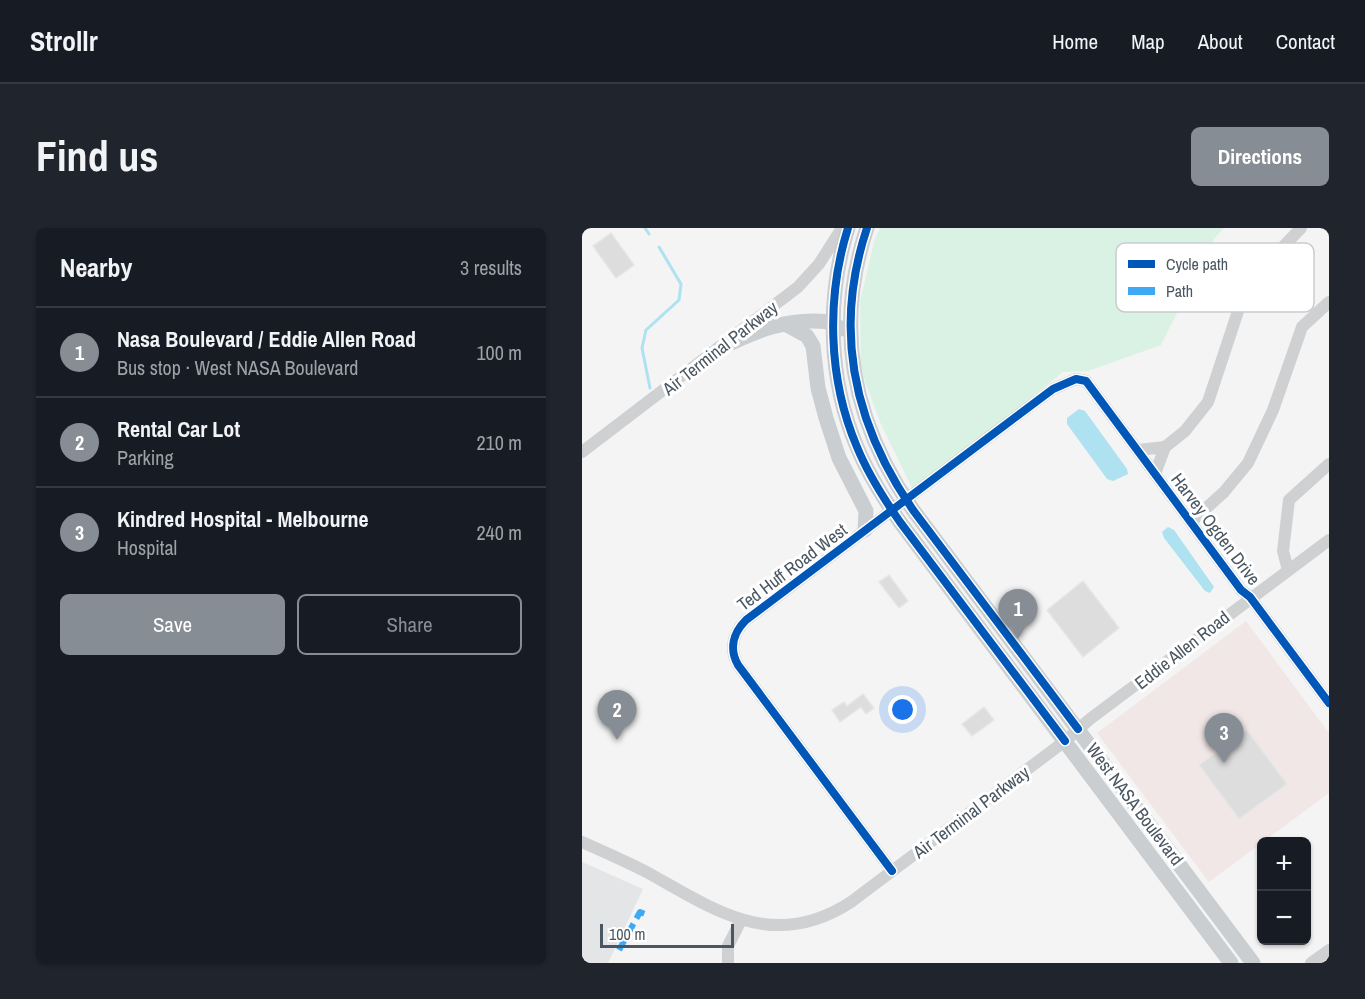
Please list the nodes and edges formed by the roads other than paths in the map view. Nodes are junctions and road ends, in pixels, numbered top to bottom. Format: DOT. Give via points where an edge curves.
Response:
graph roads {
  1 [pos="842,228"];
  2 [pos="848,228"];
  3 [pos="867,228"];
  4 [pos="1301,228"];
  5 [pos="1286,243"];
  6 [pos="1329,302"];
  7 [pos="1238,312"];
  8 [pos="833,323"];
  9 [pos="785,324"];
  10 [pos="719,349"];
  11 [pos="855,378"];
  12 [pos="1076,380"];
  13 [pos="1165,447"];
  14 [pos="1138,450"];
  15 [pos="582,452"];
  16 [pos="1329,465"];
  17 [pos="1155,474"];
  18 [pos="906,499"];
  19 [pos="891,510"];
  20 [pos="1191,522"];
  21 [pos="865,530"];
  22 [pos="1329,540"];
  23 [pos="1288,570"];
  24 [pos="1250,597"];
  25 [pos="1329,703"];
  26 [pos="1078,729"];
  27 [pos="1065,741"];
  28 [pos="582,842"];
  29 [pos="892,871"];
  30 [pos="741,920"];
  31 [pos="1329,950"];
  32 [pos="728,963"];
  33 [pos="1231,963"];
  34 [pos="1253,963"];
  35 [pos="1311,963"];
  1 -- 10 [label="street, Air Terminal Parkway" via="805,280"];
  2 -- 8 [label="main road, West NASA Boulevard" via="836,280"];
  3 -- 11 [label="main road, West NASA Boulevard" via="852,297"];
  4 -- 5 [label="street"];
  6 -- 20 [label="street" via="1302,327 1273,410 1248,463"];
  7 -- 13 [label="street" via="1208,402 1185,431"];
  8 -- 9 [label="main road"];
  8 -- 11 [label="main road" via="842,332"];
  8 -- 19 [label="main road, West NASA Boulevard" via="836,370 849,424 865,465"];
  9 -- 10 [label="main road" via="751,333"];
  9 -- 21 [label="main road" via="807,336 813,346 826,418 839,458 866,511"];
  10 -- 15 [label="street, Air Terminal Parkway"];
  11 -- 18 [label="main road, West NASA Boulevard" via="875,446"];
  12 -- 14 [label="street, Harvey Ogden Drive" via="1086,381"];
  12 -- 18 [label="street, Ted Huff Road West" via="1053,389"];
  13 -- 14 [label="street"];
  13 -- 17 [label="street"];
  14 -- 17 [label="street, Harvey Ogden Drive"];
  16 -- 23 [label="street" via="1289,500 1283,551"];
  17 -- 20 [label="street, Harvey Ogden Drive"];
  18 -- 19 [label="street, Ted Huff Road West"];
  18 -- 26 [label="main road, West NASA Boulevard"];
  19 -- 21 [label="street, Ted Huff Road West"];
  19 -- 27 [label="main road, West NASA Boulevard"];
  20 -- 24 [label="street, Harvey Ogden Drive"];
  21 -- 29 [label="street, Ted Huff Road West" via="746,620 735,636 733,652 738,665"];
  22 -- 23 [label="street, Eddie Allen Road"];
  23 -- 24 [label="street, Eddie Allen Road"];
  24 -- 25 [label="street, Harvey Ogden Drive"];
  24 -- 26 [label="street, Eddie Allen Road"];
  26 -- 27 [label="street, Eddie Allen Road"];
  26 -- 34 [label="main road, West NASA Boulevard"];
  27 -- 29 [label="street, Air Terminal Parkway"];
  27 -- 33 [label="main road, West NASA Boulevard"];
  28 -- 30 [label="street, Air Terminal Parkway"];
  29 -- 30 [label="street, Air Terminal Parkway" via="851,902 817,919 782,925"];
  30 -- 32 [label="street" via="728,946"];
  31 -- 35 [label="street"];
}
